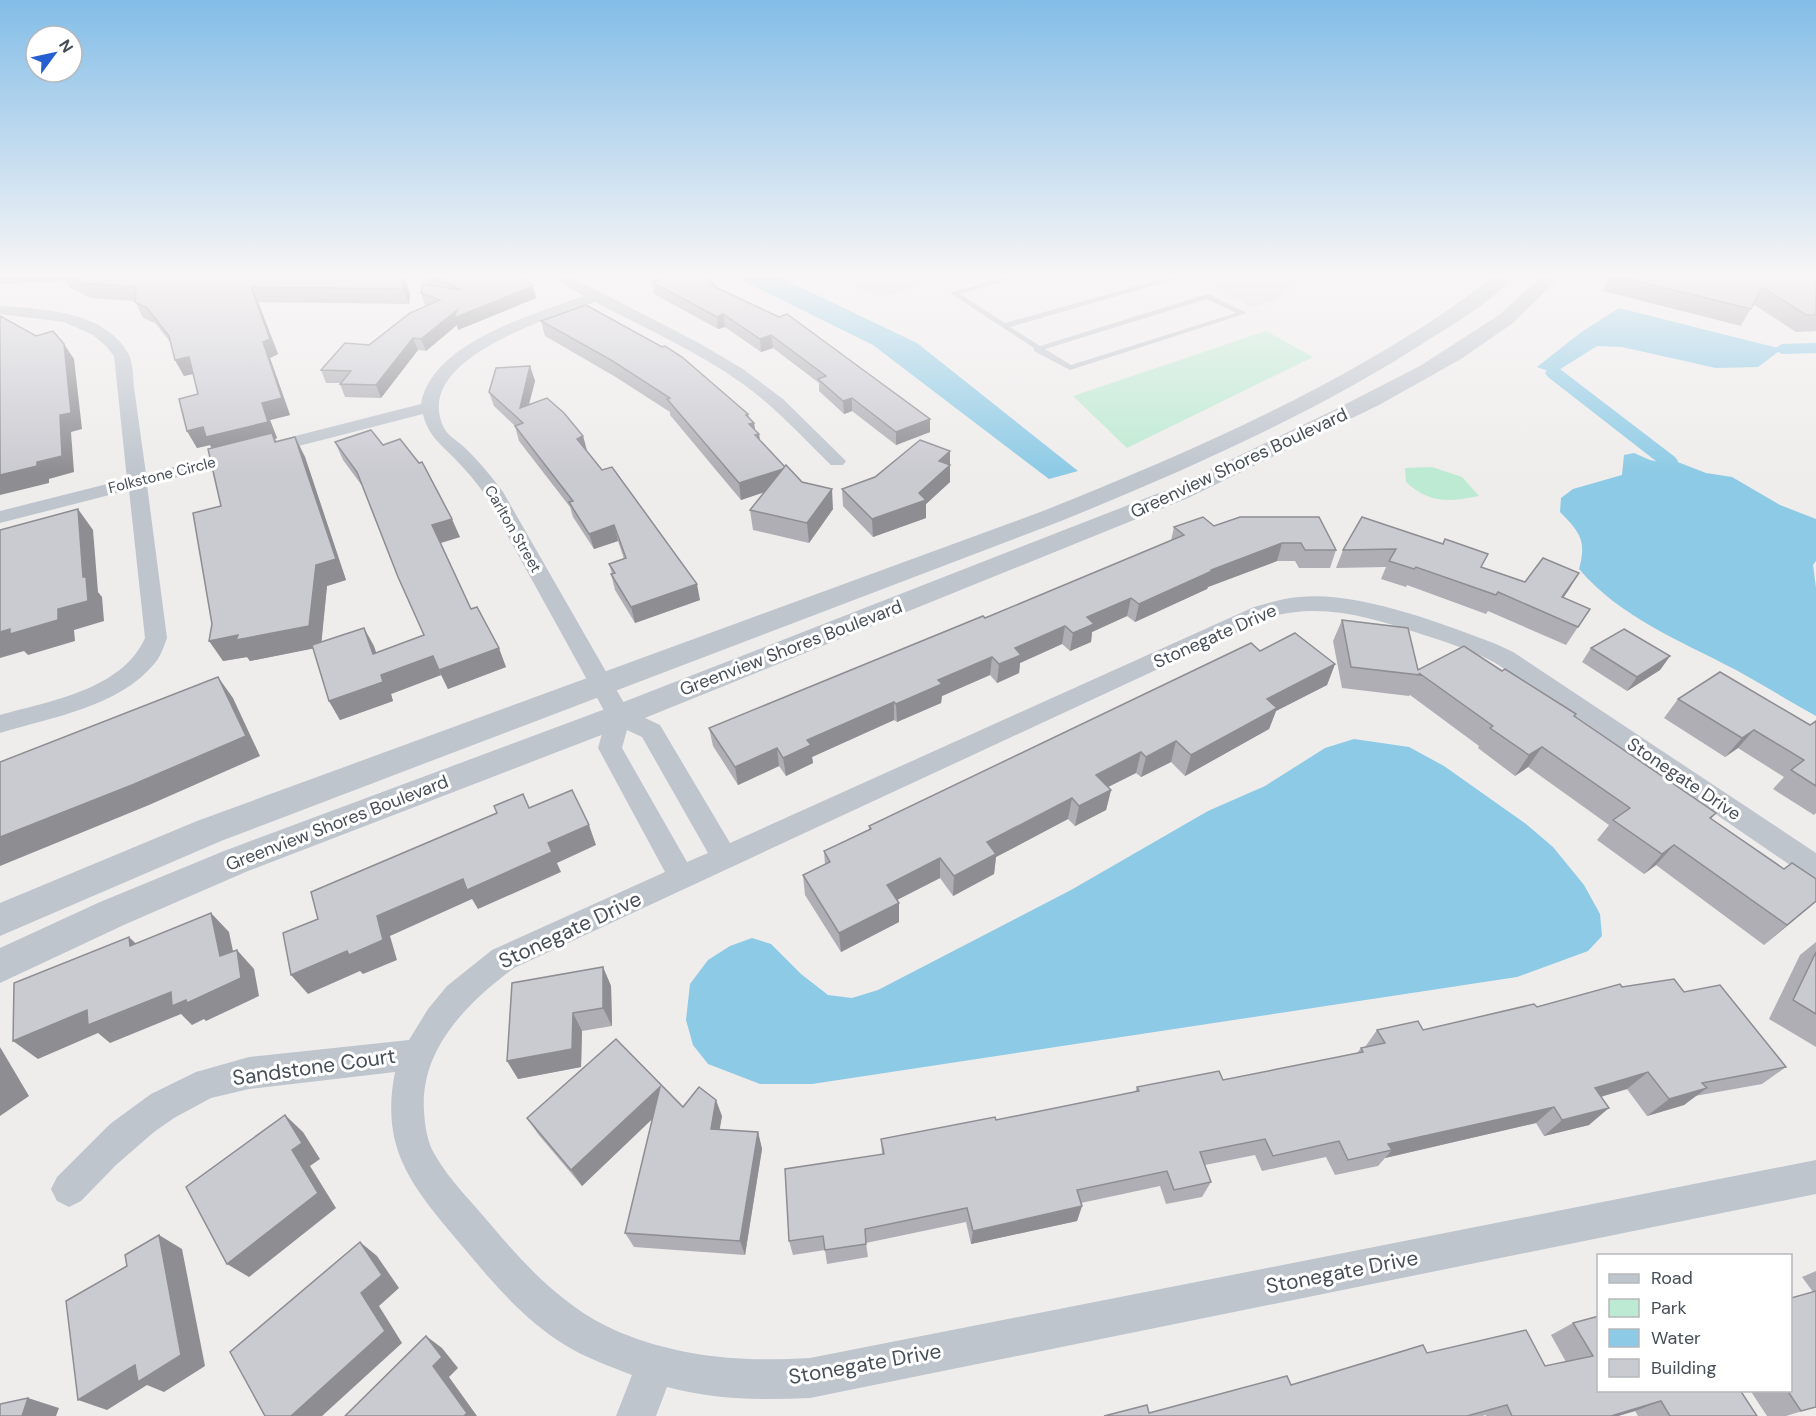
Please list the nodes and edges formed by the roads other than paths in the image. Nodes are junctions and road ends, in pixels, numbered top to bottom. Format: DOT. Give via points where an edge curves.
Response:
graph roads {
  1 [pos="112,342"];
  2 [pos="483,342"];
  3 [pos="684,342"];
  4 [pos="1027,342"];
  5 [pos="1059,342"];
  6 [pos="1152,342"];
  7 [pos="1412,342"];
  8 [pos="1474,342"];
  9 [pos="1037,349"];
  10 [pos="429,407"];
  11 [pos="837,461"];
  12 [pos="137,482"];
  13 [pos="0,517"];
  14 [pos="601,683"];
  15 [pos="619,716"];
  16 [pos="0,724"];
  17 [pos="725,858"];
  18 [pos="1816,868"];
  19 [pos="682,878"];
  20 [pos="0,920"];
  21 [pos="0,966"];
  22 [pos="417,1054"];
  23 [pos="1816,1177"];
  24 [pos="69,1189"];
  25 [pos="655,1366"];
  26 [pos="636,1416"];
  1 -- 12 [label="street" via="122,356"];
  2 -- 10 [label="street" via="442,375 431,394"];
  3 -- 11 [label="street" via="737,372 790,415"];
  4 -- 9 [label="lane"];
  5 -- 9 [label="lane"];
  6 -- 9 [label="lane" via="1070,368"];
  7 -- 14 [label="street, Greenview Shores Boulevard" via="1364,372 1226,443 1052,516"];
  8 -- 15 [label="street, Greenview Shores Boulevard" via="1398,387 1261,456 1087,532"];
  10 -- 12 [label="street, Folkstone Circle"];
  10 -- 14 [label="street, Carlton Street" via="434,426 443,439 493,492"];
  12 -- 13 [label="street, Folkstone Circle"];
  12 -- 16 [label="street" via="156,638 147,661 116,685"];
  14 -- 15 [label="street, Carlton Street"];
  14 -- 20 [label="street, Greenview Shores Boulevard" via="209,831"];
  15 -- 17 [label="street" via="651,731"];
  15 -- 19 [label="street" via="610,748"];
  15 -- 21 [label="street, Greenview Shores Boulevard" via="236,861"];
  17 -- 18 [label="street, Stonegate Drive" via="1262,612 1310,602 1366,609 1470,642 1505,658"];
  17 -- 19 [label="street, Stonegate Drive"];
  19 -- 22 [label="street, Stonegate Drive" via="503,959 481,973 444,1010"];
  22 -- 24 [label="street, Sandstone Court" via="231,1076 203,1086 146,1116 119,1137"];
  22 -- 25 [label="street, Stonegate Drive" via="406,1111 409,1135 428,1176 503,1269 545,1308 596,1341"];
  23 -- 25 [label="street, Stonegate Drive" via="810,1378 744,1380"];
  25 -- 26 [label="street"];
}
